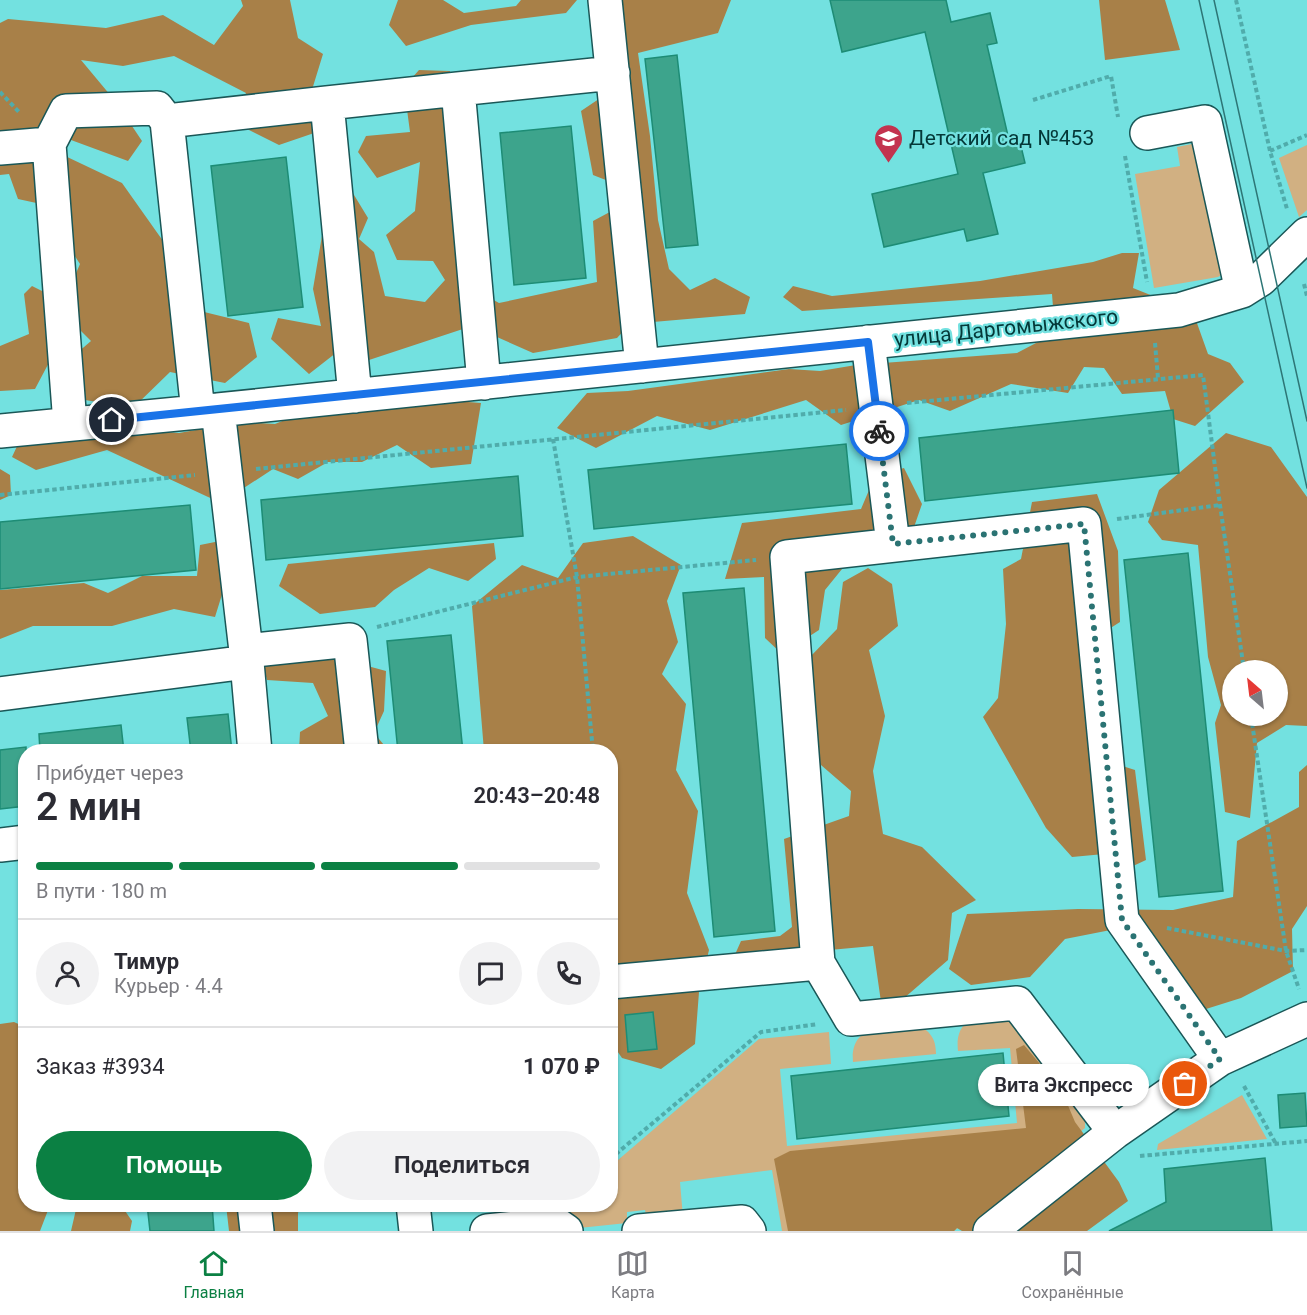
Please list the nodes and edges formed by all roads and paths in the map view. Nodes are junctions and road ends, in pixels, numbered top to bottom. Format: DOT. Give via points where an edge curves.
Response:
graph roads {
  1 [pos="605,0"];
  2 [pos="1236,0"];
  3 [pos="613,74"];
  4 [pos="458,89"];
  5 [pos="1033,100"];
  6 [pos="327,103"];
  7 [pos="167,121"];
  8 [pos="1307,135"];
  9 [pos="1130,137"];
  10 [pos="49,144"];
  11 [pos="0,148"];
  12 [pos="1270,151"];
  13 [pos="1302,239"];
  14 [pos="1242,291"];
  15 [pos="1307,296"];
  16 [pos="1152,313"];
  17 [pos="868,342"];
  18 [pos="642,366"];
  19 [pos="1158,378"];
  20 [pos="484,383"];
  21 [pos="355,396"];
  22 [pos="876,406"];
  23 [pos="208,411"];
  24 [pos="70,424"];
  25 [pos="0,431"];
  26 [pos="553,439"];
  27 [pos="225,472"];
  28 [pos="0,495"];
  29 [pos="1220,505"];
  30 [pos="1084,524"];
  31 [pos="893,544"];
  32 [pos="787,557"];
  33 [pos="577,577"];
  34 [pos="350,640"];
  35 [pos="247,656"];
  36 [pos="1243,660"];
  37 [pos="0,694"];
  38 [pos="1252,726"];
  39 [pos="254,744"];
  40 [pos="361,744"];
  41 [pos="592,744"];
  42 [pos="18,843"];
  43 [pos="0,845"];
  44 [pos="1122,920"];
  45 [pos="1307,950"];
  46 [pos="1286,951"];
  47 [pos="818,963"];
  48 [pos="618,981"];
  49 [pos="1304,1007"];
  50 [pos="851,1019"];
  51 [pos="1220,1059"];
  52 [pos="1244,1086"];
  53 [pos="1307,1141"];
  54 [pos="1123,1144"];
  55 [pos="1276,1144"];
  56 [pos="618,1152"];
  57 [pos="255,1212"];
  58 [pos="414,1212"];
  59 [pos="560,1220"];
  60 [pos="257,1231"];
  61 [pos="416,1231"];
  62 [pos="487,1231"];
  63 [pos="639,1231"];
  64 [pos="749,1231"];
  65 [pos="990,1231"];
  1 -- 3 [label="street"];
  2 -- 12 [label="path"];
  3 -- 4 [label="street"];
  3 -- 18 [label="street"];
  4 -- 6 [label="street"];
  4 -- 20 [label="street"];
  5 -- 9 [label="path" via="1111,76"];
  6 -- 7 [label="street"];
  6 -- 21 [label="street"];
  7 -- 10 [label="street" via="157,108 66,111"];
  7 -- 23 [label="street"];
  8 -- 12 [label="path"];
  9 -- 14 [label="street" via="1205,122"];
  9 -- 16 [label="path"];
  10 -- 11 [label="street"];
  10 -- 24 [label="street"];
  12 -- 13 [label="path"];
  13 -- 14 [label="street, улица Даргомыжского" via="1261,279"];
  13 -- 15 [label="path"];
  14 -- 16 [label="street, улица Даргомыжского" via="1179,310"];
  16 -- 17 [label="street, улица Даргомыжского"];
  16 -- 19 [label="path"];
  17 -- 18 [label="street, улица Даргомыжского"];
  17 -- 22 [label="street"];
  18 -- 20 [label="street, улица Даргомыжского"];
  19 -- 22 [label="path"];
  19 -- 29 [label="path" via="1203,375"];
  20 -- 21 [label="street, улица Даргомыжского"];
  21 -- 23 [label="street, улица Даргомыжского"];
  22 -- 26 [label="path"];
  22 -- 31 [label="street"];
  23 -- 24 [label="street, улица Даргомыжского"];
  23 -- 27 [label="street"];
  24 -- 25 [label="street, улица Даргомыжского"];
  26 -- 27 [label="path"];
  26 -- 33 [label="path"];
  27 -- 28 [label="path"];
  27 -- 35 [label="street"];
  29 -- 30 [label="path"];
  29 -- 36 [label="path"];
  30 -- 31 [label="street"];
  30 -- 44 [label="street"];
  31 -- 32 [label="street"];
  32 -- 33 [label="path"];
  32 -- 47 [label="street"];
  33 -- 34 [label="path" via="358,632"];
  33 -- 41 [label="path"];
  34 -- 35 [label="street"];
  34 -- 40 [label="street"];
  35 -- 37 [label="street"];
  35 -- 39 [label="street"];
  38 -- 46 [label="path"];
  42 -- 43 [label="street"];
  44 -- 46 [label="path"];
  44 -- 51 [label="street"];
  45 -- 46 [label="path"];
  46 -- 49 [label="path"];
  47 -- 48 [label="street"];
  47 -- 50 [label="street"];
  49 -- 51 [label="street"];
  50 -- 54 [label="street" via="1017,1003"];
  50 -- 56 [label="path" via="760,1032"];
  51 -- 54 [label="street"];
  52 -- 55 [label="path"];
  53 -- 55 [label="path"];
  54 -- 55 [label="path"];
  54 -- 65 [label="street"];
  57 -- 60 [label="street"];
  58 -- 61 [label="street"];
  59 -- 62 [label="street"];
  63 -- 64 [label="street" via="742,1222"];
}
